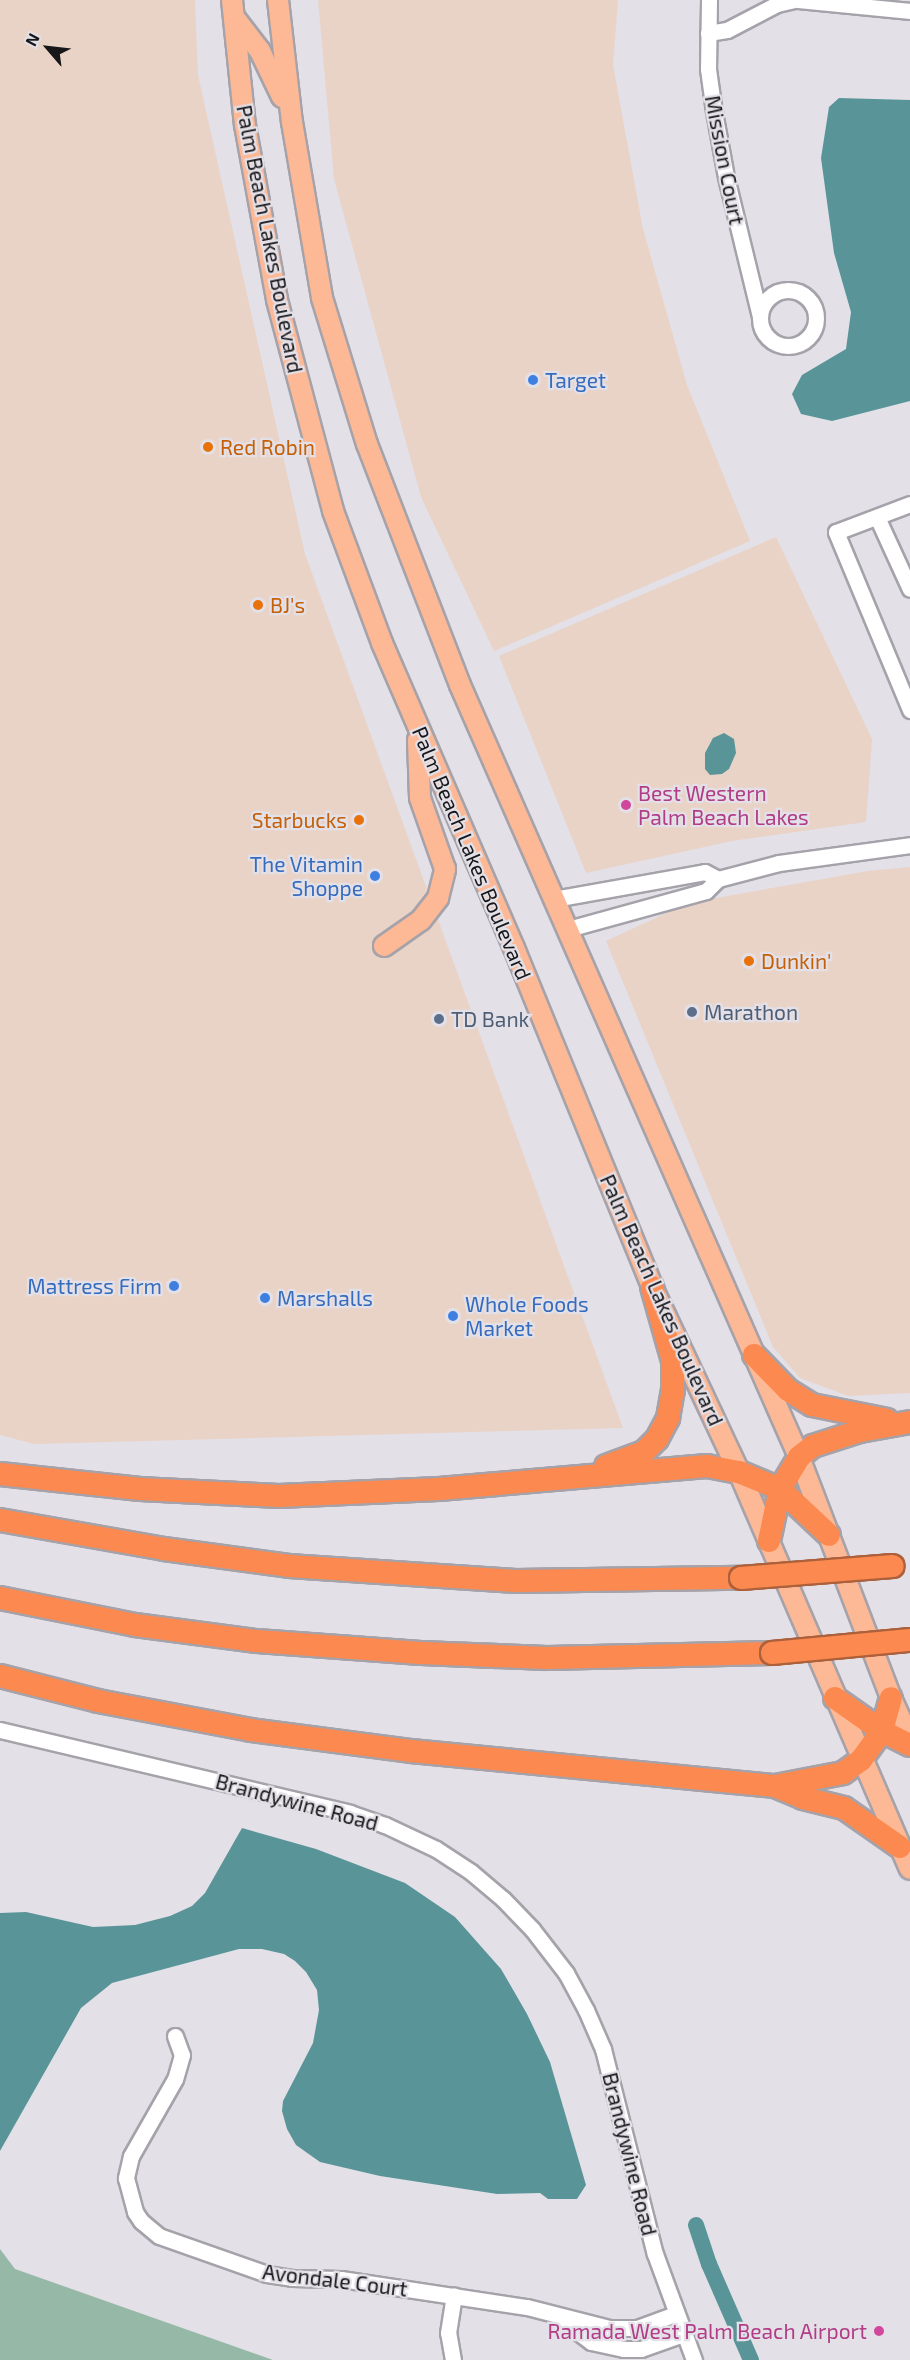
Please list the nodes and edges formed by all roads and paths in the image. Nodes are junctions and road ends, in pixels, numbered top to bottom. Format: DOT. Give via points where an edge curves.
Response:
graph roads {
  1 [pos="278,0"];
  2 [pos="709,0"];
  3 [pos="796,0"];
  4 [pos="233,8"];
  5 [pos="910,11"];
  6 [pos="708,33"];
  7 [pos="292,122"];
  8 [pos="760,317"];
  9 [pos="910,504"];
  10 [pos="877,517"];
  11 [pos="910,589"];
  12 [pos="910,710"];
  13 [pos="418,728"];
  14 [pos="910,845"];
  15 [pos="718,879"];
  16 [pos="554,899"];
  17 [pos="568,929"];
  18 [pos="384,946"];
  19 [pos="652,1287"];
  20 [pos="754,1355"];
  21 [pos="908,1423"];
  22 [pos="799,1457"];
  23 [pos="739,1472"];
  24 [pos="0,1474"];
  25 [pos="573,1477"];
  26 [pos="780,1489"];
  27 [pos="0,1520"];
  28 [pos="830,1535"];
  29 [pos="769,1541"];
  30 [pos="902,1566"];
  31 [pos="0,1598"];
  32 [pos="910,1640"];
  33 [pos="0,1676"];
  34 [pos="835,1698"];
  35 [pos="891,1698"];
  36 [pos="0,1730"];
  37 [pos="882,1731"];
  38 [pos="910,1740"];
  39 [pos="910,1745"];
  40 [pos="861,1760"];
  41 [pos="775,1786"];
  42 [pos="900,1847"];
  43 [pos="910,1869"];
  44 [pos="175,2036"];
  45 [pos="454,2295"];
  46 [pos="555,2314"];
  47 [pos="675,2314"];
  48 [pos="683,2334"];
  49 [pos="453,2360"];
  50 [pos="694,2360"];
  1 -- 7 [label="main road, Palm Beach Lakes Boulevard"];
  2 -- 6 [label="street, Mission Court"];
  3 -- 5 [label="street"];
  3 -- 6 [label="street" via="777,3 727,30"];
  4 -- 7 [label="main road" via="270,67"];
  4 -- 13 [label="main road, Palm Beach Lakes Boulevard" via="245,125 277,300 297,382 333,511"];
  6 -- 8 [label="street, Mission Court" via="708,69 726,177"];
  7 -- 16 [label="main road, Palm Beach Lakes Boulevard" via="322,298 367,444 460,685"];
  9 -- 10 [label="street"];
  10 -- 11 [label="street"];
  10 -- 12 [label="street" via="836,532"];
  13 -- 18 [label="main road" via="420,798 446,869 438,898 421,920"];
  13 -- 19 [label="main road, Palm Beach Lakes Boulevard" via="514,948"];
  14 -- 15 [label="street" via="778,863"];
  15 -- 16 [label="street" via="705,872"];
  15 -- 17 [label="street" via="706,891"];
  16 -- 17 [label="main road, Palm Beach Lakes Boulevard"];
  17 -- 20 [label="main road, Palm Beach Lakes Boulevard"];
  19 -- 23 [label="main road, Palm Beach Lakes Boulevard"];
  19 -- 25 [label="highway" via="673,1361 668,1418 657,1439 644,1452"];
  20 -- 21 [label="highway" via="788,1390 812,1405"];
  20 -- 22 [label="main road, Palm Beach Lakes Boulevard"];
  21 -- 22 [label="highway" via="860,1431 813,1446"];
  22 -- 26 [label="highway"];
  22 -- 28 [label="main road, Palm Beach Lakes Boulevard"];
  23 -- 25 [label="highway" via="707,1466"];
  23 -- 26 [label="highway"];
  23 -- 29 [label="main road, Palm Beach Lakes Boulevard"];
  24 -- 25 [label="highway" via="141,1489 279,1496 439,1489"];
  26 -- 28 [label="highway"];
  26 -- 29 [label="highway"];
  27 -- 30 [label="highway, bridge" via="290,1566 516,1581 741,1578"];
  28 -- 35 [label="main road, Palm Beach Lakes Boulevard"];
  29 -- 34 [label="main road, Palm Beach Lakes Boulevard"];
  31 -- 32 [label="highway, bridge" via="135,1625 246,1639 421,1653 547,1658 772,1653"];
  33 -- 41 [label="highway" via="98,1701 251,1730 411,1751"];
  34 -- 37 [label="highway"];
  34 -- 40 [label="main road, Palm Beach Lakes Boulevard"];
  35 -- 37 [label="highway"];
  35 -- 38 [label="main road, Palm Beach Lakes Boulevard"];
  36 -- 47 [label="street, Brandywine Road" via="350,1813 436,1849 503,1899 566,1973 603,2049 655,2254"];
  37 -- 39 [label="highway"];
  37 -- 40 [label="highway"];
  40 -- 41 [label="highway" via="843,1773"];
  40 -- 42 [label="main road, Palm Beach Lakes Boulevard"];
  41 -- 42 [label="highway" via="844,1808"];
  42 -- 43 [label="main road, Palm Beach Lakes Boulevard"];
  44 -- 45 [label="street, Avondale Court" via="182,2055 175,2079 128,2167 130,2201 141,2221 170,2240 267,2274 341,2278"];
  45 -- 46 [label="street, Avondale Court"];
  45 -- 49 [label="street" via="448,2333"];
  46 -- 47 [label="street, Avondale Court" via="623,2329"];
  46 -- 48 [label="street" via="581,2336 606,2347 641,2349"];
  47 -- 48 [label="street, Brandywine Road"];
  48 -- 50 [label="street, Brandywine Road"];
}
